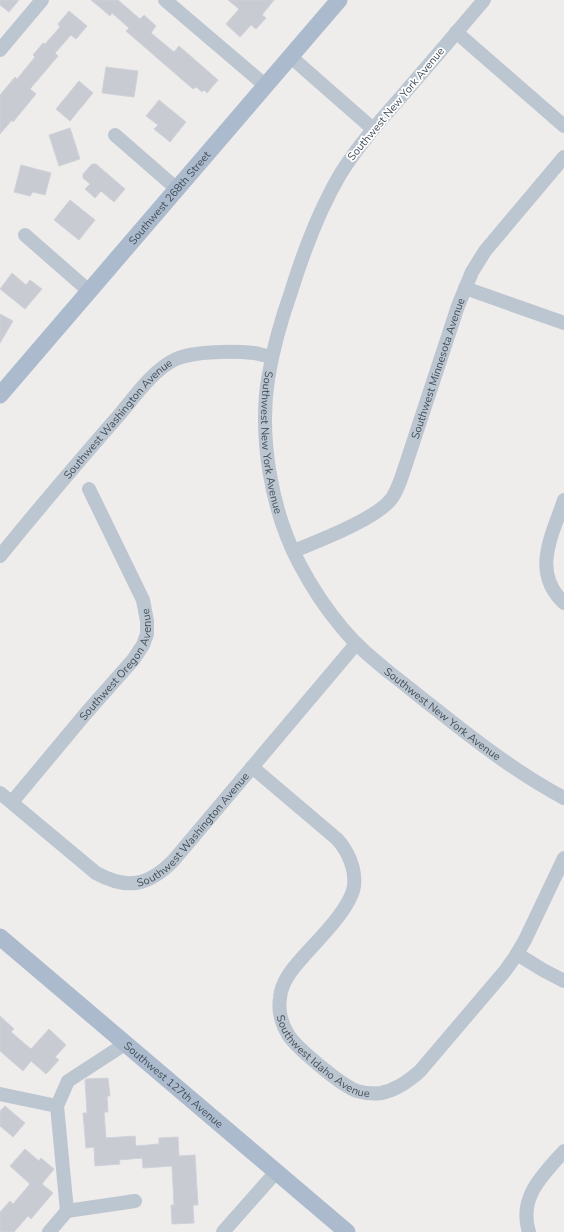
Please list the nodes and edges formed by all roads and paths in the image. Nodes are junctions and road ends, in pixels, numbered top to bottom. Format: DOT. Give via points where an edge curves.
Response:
graph roads {
  1 [pos="42,0"];
  2 [pos="165,0"];
  3 [pos="339,0"];
  4 [pos="484,0"];
  5 [pos="456,32"];
  6 [pos="2,45"];
  7 [pos="291,57"];
  8 [pos="266,86"];
  9 [pos="564,126"];
  10 [pos="373,129"];
  11 [pos="115,134"];
  12 [pos="564,157"];
  13 [pos="177,189"];
  14 [pos="25,236"];
  15 [pos="465,288"];
  16 [pos="89,291"];
  17 [pos="564,323"];
  18 [pos="272,357"];
  19 [pos="1,393"];
  20 [pos="90,489"];
  21 [pos="564,500"];
  22 [pos="294,551"];
  23 [pos="0,556"];
  24 [pos="564,603"];
  25 [pos="356,644"];
  26 [pos="252,767"];
  27 [pos="0,793"];
  28 [pos="564,798"];
  29 [pos="12,802"];
  30 [pos="564,858"];
  31 [pos="0,937"];
  32 [pos="517,954"];
  33 [pos="564,980"];
  34 [pos="125,1044"];
  35 [pos="0,1094"];
  36 [pos="57,1106"];
  37 [pos="564,1151"];
  38 [pos="276,1172"];
  39 [pos="135,1201"];
  40 [pos="67,1212"];
  41 [pos="49,1232"];
  42 [pos="223,1232"];
  43 [pos="347,1232"];
  44 [pos="529,1232"];
  1 -- 6 [label="street"];
  2 -- 8 [label="street"];
  3 -- 7 [label="main road, Southwest 268th Street"];
  4 -- 5 [label="street, Southwest New York Avenue"];
  5 -- 9 [label="street"];
  5 -- 10 [label="street, Southwest New York Avenue"];
  7 -- 8 [label="main road, Southwest 268th Street"];
  7 -- 10 [label="street"];
  8 -- 13 [label="main road, Southwest 268th Street"];
  10 -- 18 [label="street, Southwest New York Avenue" via="342,171 317,219 295,278"];
  11 -- 13 [label="street"];
  12 -- 15 [label="street, Southwest Minnesota Avenue" via="485,251"];
  13 -- 16 [label="main road, Southwest 268th Street"];
  14 -- 16 [label="street"];
  15 -- 17 [label="street"];
  15 -- 22 [label="street, Southwest Minnesota Avenue" via="406,464 392,498 361,520"];
  16 -- 19 [label="main road, Southwest 268th Street"];
  18 -- 22 [label="street, Southwest New York Avenue" via="265,407 268,459 280,514"];
  18 -- 23 [label="street, Southwest Washington Avenue" via="236,352 200,354 175,359 165,365 146,383 82,457"];
  20 -- 29 [label="street, Southwest Oregon Avenue" via="143,600 147,634 133,660"];
  21 -- 24 [label="street" via="549,547 546,572 555,593"];
  22 -- 25 [label="street, Southwest New York Avenue" via="328,611"];
  25 -- 26 [label="street, Southwest Washington Avenue"];
  25 -- 28 [label="street, Southwest New York Avenue" via="486,748 532,780"];
  26 -- 29 [label="street, Southwest Washington Avenue" via="165,870 145,881 133,884 121,884 96,873"];
  26 -- 32 [label="street, Southwest Idaho Avenue" via="337,839 350,858 354,886 349,900 287,978 280,998 283,1024 289,1036 347,1086 357,1091 381,1093 409,1081"];
  27 -- 29 [label="street, Southwest Washington Avenue"];
  30 -- 32 [label="street, Southwest Idaho Avenue"];
  31 -- 34 [label="main road, Southwest 127th Avenue"];
  32 -- 33 [label="street"];
  34 -- 36 [label="street" via="68,1081"];
  34 -- 38 [label="main road, Southwest 127th Avenue"];
  35 -- 36 [label="street"];
  36 -- 40 [label="street"];
  37 -- 44 [label="street" via="532,1190 526,1214"];
  38 -- 42 [label="street"];
  38 -- 43 [label="main road, Southwest 127th Avenue"];
  39 -- 40 [label="street"];
  40 -- 41 [label="street"];
}
